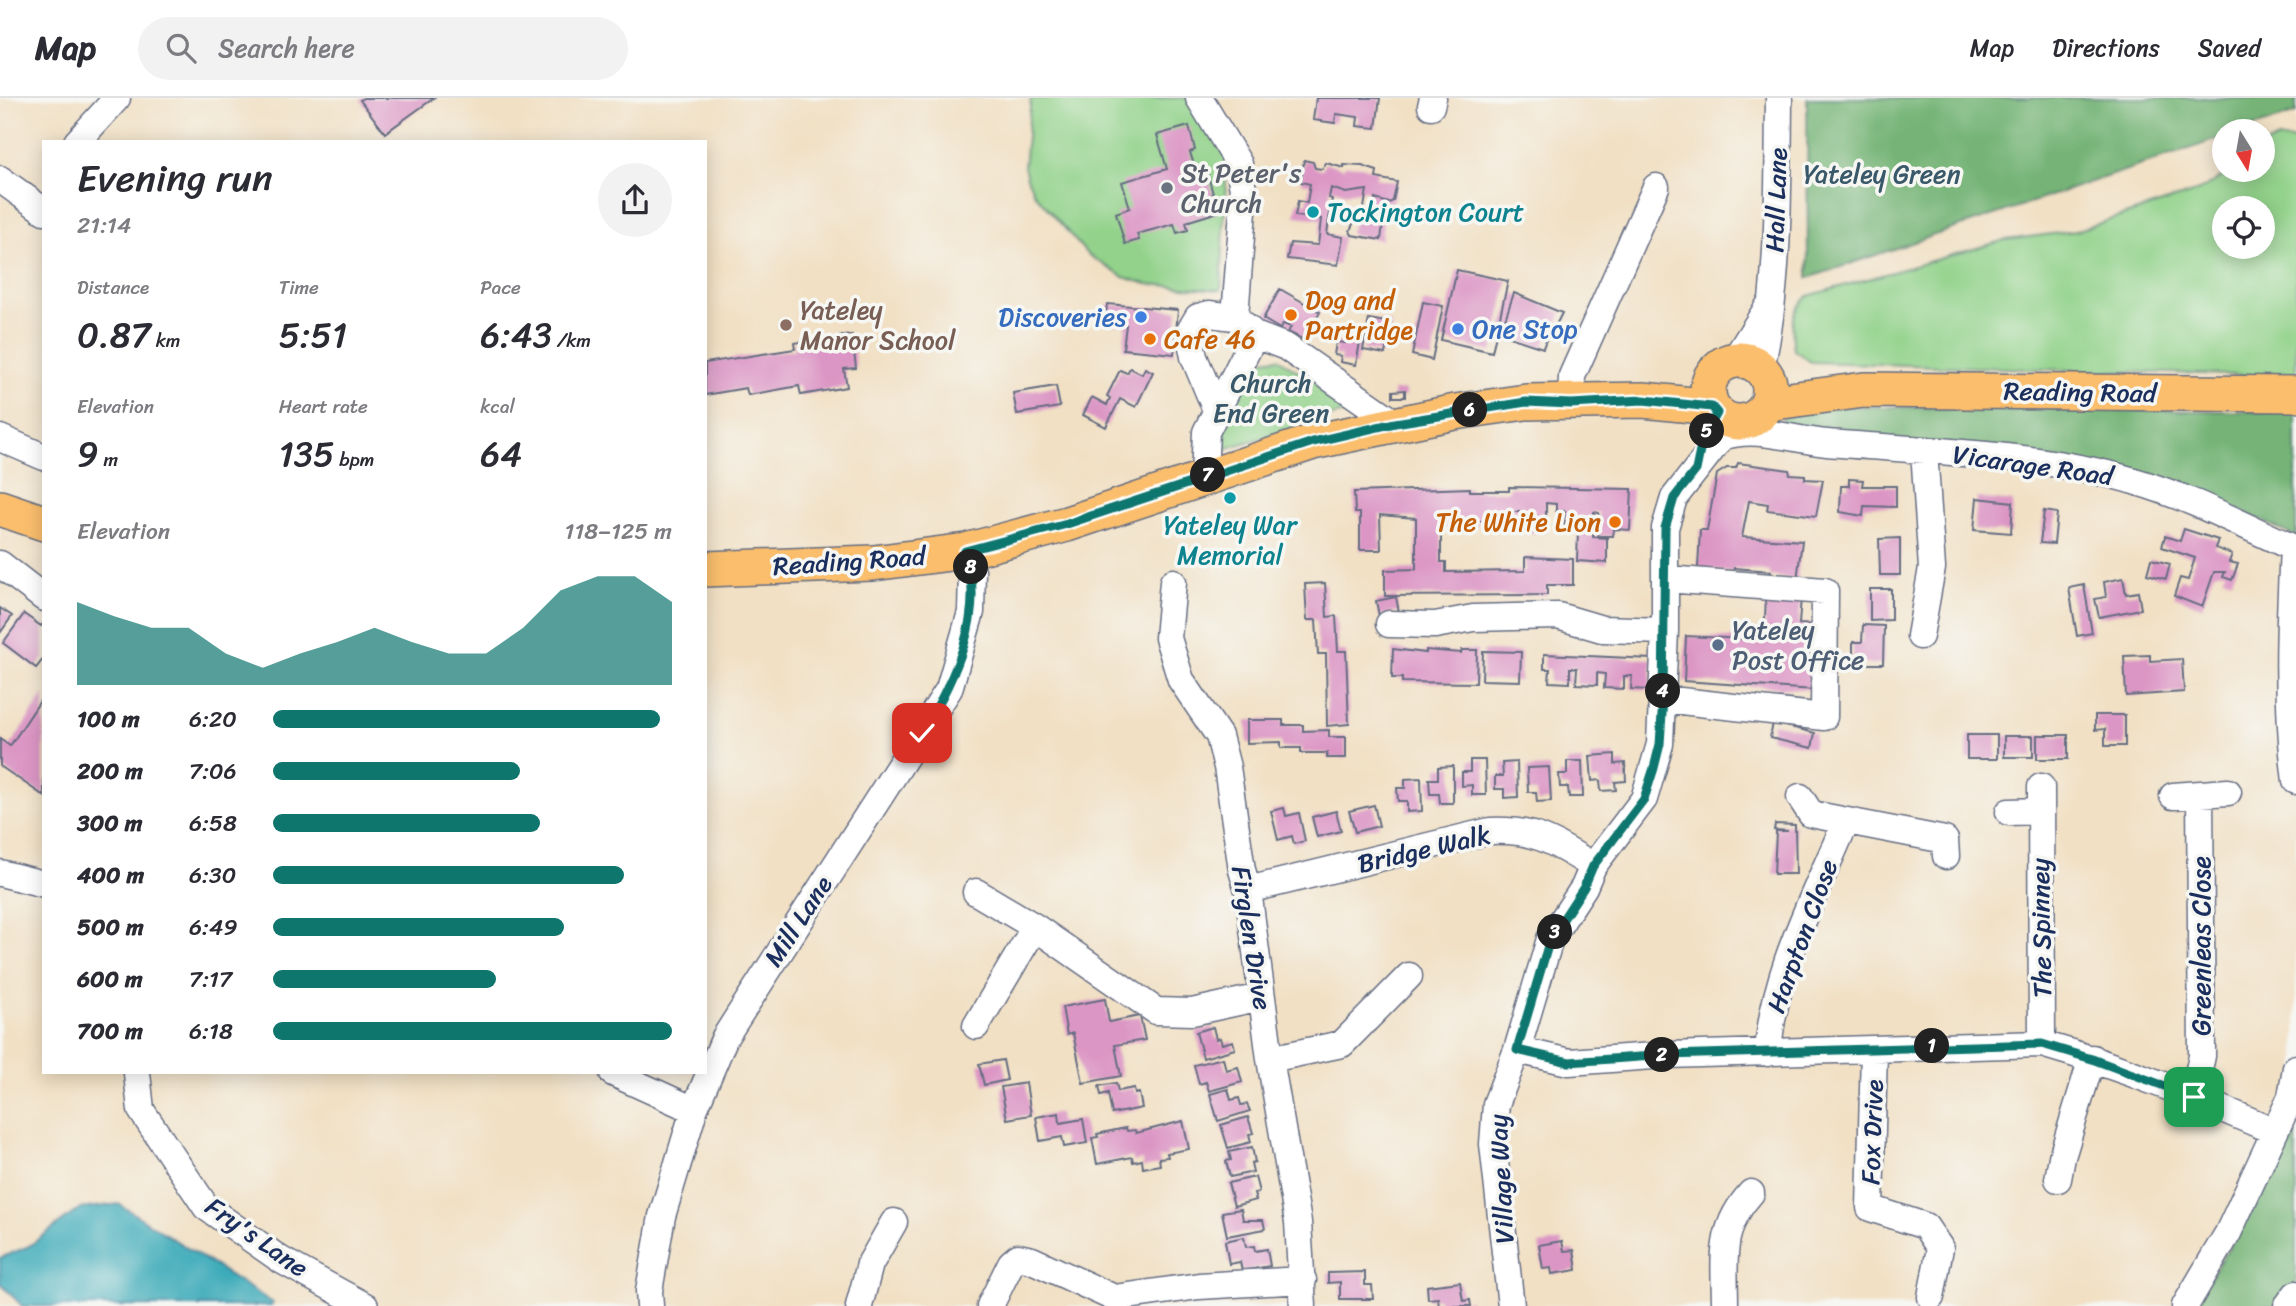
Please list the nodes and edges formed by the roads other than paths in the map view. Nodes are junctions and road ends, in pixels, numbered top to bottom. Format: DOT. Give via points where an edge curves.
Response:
graph roads {
  1 [pos="117,98"];
  2 [pos="1199,98"];
  3 [pos="1779,98"];
  4 [pos="79,140"];
  5 [pos="0,179"];
  6 [pos="1656,187"];
  7 [pos="38,196"];
  8 [pos="1235,317"];
  9 [pos="1255,335"];
  10 [pos="2296,394"];
  11 [pos="1740,402"];
  12 [pos="1571,404"];
  13 [pos="1216,410"];
  14 [pos="1395,423"];
  15 [pos="0,438"];
  16 [pos="1924,450"];
  17 [pos="42,456"];
  18 [pos="1204,476"];
  19 [pos="0,508"];
  20 [pos="42,522"];
  21 [pos="2295,549"];
  22 [pos="965,551"];
  23 [pos="0,564"];
  24 [pos="707,569"];
  25 [pos="1666,579"];
  26 [pos="1173,582"];
  27 [pos="42,596"];
  28 [pos="1389,624"];
  29 [pos="1665,631"];
  30 [pos="1920,636"];
  31 [pos="1663,699"];
  32 [pos="2296,780"];
  33 [pos="2228,792"];
  34 [pos="2200,795"];
  35 [pos="2173,796"];
  36 [pos="1800,797"];
  37 [pos="2009,812"];
  38 [pos="1846,821"];
  39 [pos="1946,856"];
  40 [pos="1593,866"];
  41 [pos="0,873"];
  42 [pos="42,884"];
  43 [pos="1248,890"];
  44 [pos="976,892"];
  45 [pos="1035,927"];
  46 [pos="1409,976"];
  47 [pos="1261,997"];
  48 [pos="976,1026"];
  49 [pos="2042,1044"];
  50 [pos="1874,1049"];
  51 [pos="1517,1050"];
  52 [pos="1768,1053"];
  53 [pos="1270,1059"];
  54 [pos="2092,1059"];
  55 [pos="2296,1068"];
  56 [pos="137,1074"];
  57 [pos="615,1074"];
  58 [pos="2193,1096"];
  59 [pos="694,1110"];
  60 [pos="2274,1131"];
  61 [pos="2053,1163"];
  62 [pos="1751,1193"];
  63 [pos="894,1222"];
  64 [pos="1303,1280"];
  65 [pos="2296,1294"];
  66 [pos="1931,1297"];
  67 [pos="1114,1302"];
  68 [pos="365,1306"];
  69 [pos="650,1306"];
  70 [pos="859,1306"];
  71 [pos="990,1306"];
  72 [pos="1303,1306"];
  73 [pos="1511,1306"];
  74 [pos="1725,1306"];
  75 [pos="2185,1306"];
  76 [pos="2287,1306"];
  1 -- 4 [label="street"];
  2 -- 8 [label="street" via="1239,164 1241,175 1244,197"];
  3 -- 11 [label="street, Hall Lane" via="1769,333"];
  5 -- 7 [label="street"];
  6 -- 12 [label="street" via="1572,376"];
  8 -- 9 [label="street"];
  8 -- 13 [label="street" via="1198,317 1189,332"];
  9 -- 13 [label="street"];
  9 -- 14 [label="street" via="1286,347"];
  10 -- 11 [label="main road, Reading Road" via="1864,390 1802,375"];
  11 -- 12 [label="main road, Reading Road"];
  11 -- 16 [label="street, Vicarage Road" via="1804,441"];
  11 -- 25 [label="street, Village Way" via="1702,441 1696,470 1674,498 1665,528"];
  12 -- 14 [label="main road, Reading Road" via="1511,404"];
  13 -- 18 [label="street" via="1206,432"];
  14 -- 18 [label="main road, Reading Road" via="1313,442"];
  15 -- 17 [label="street"];
  16 -- 21 [label="street, Vicarage Road" via="2060,464 2134,481 2211,507"];
  16 -- 30 [label="street" via="1932,568"];
  18 -- 22 [label="main road, Reading Road" via="1067,524"];
  19 -- 20 [label="main road"];
  21 -- 32 [label="street" via="2288,636 2289,718"];
  22 -- 24 [label="main road, Reading Road" via="873,563"];
  22 -- 59 [label="street, Mill Lane" via="972,571 971,612 949,689 725,1037"];
  23 -- 27 [label="street"];
  25 -- 29 [label="street, Village Way"];
  25 -- 31 [label="street" via="1825,591 1824,717"];
  26 -- 43 [label="street, Firglen Drive" via="1168,638 1181,680 1219,736"];
  28 -- 29 [label="street" via="1558,616 1602,629"];
  29 -- 31 [label="street, Village Way"];
  31 -- 40 [label="street, Village Way" via="1660,744 1644,799"];
  33 -- 34 [label="street"];
  34 -- 35 [label="street"];
  34 -- 58 [label="street, Greenleas Close" via="2202,1056"];
  36 -- 38 [label="street, Harpton Close" via="1811,814"];
  37 -- 49 [label="street, The Spinney" via="2041,799"];
  38 -- 39 [label="street, Harpton Close" via="1945,840"];
  38 -- 52 [label="street, Harpton Close" via="1785,968 1770,1017"];
  40 -- 43 [label="street, Bridge Walk" via="1544,836 1520,830 1490,831"];
  40 -- 51 [label="street, Village Way" via="1550,939"];
  41 -- 42 [label="street"];
  43 -- 47 [label="street, Firglen Drive"];
  44 -- 45 [label="street"];
  45 -- 47 [label="street" via="1156,1011 1192,1012"];
  45 -- 48 [label="street"];
  46 -- 53 [label="street" via="1342,1044"];
  47 -- 53 [label="street, Firglen Drive"];
  49 -- 50 [label="street"];
  49 -- 54 [label="street"];
  50 -- 52 [label="street"];
  50 -- 66 [label="street, Fox Drive" via="1870,1208 1925,1226 1940,1248"];
  51 -- 52 [label="street" via="1569,1062"];
  51 -- 73 [label="street, Village Way" via="1496,1104 1493,1144"];
  53 -- 64 [label="street, Firglen Drive" via="1298,1222"];
  54 -- 58 [label="street"];
  54 -- 61 [label="street"];
  55 -- 60 [label="street" via="2291,1097"];
  56 -- 68 [label="street, Fry's Lane" via="141,1110 206,1207 281,1260"];
  57 -- 59 [label="street"];
  58 -- 60 [label="street"];
  59 -- 69 [label="street, Mill Lane" via="662,1216"];
  60 -- 75 [label="street" via="2228,1233"];
  62 -- 74 [label="street" via="1724,1238"];
  63 -- 70 [label="street" via="870,1264"];
  64 -- 67 [label="street" via="1199,1286"];
  64 -- 72 [label="street, Firglen Drive"];
  65 -- 76 [label="street"];
  67 -- 71 [label="street" via="1032,1259 1018,1257"];
}
